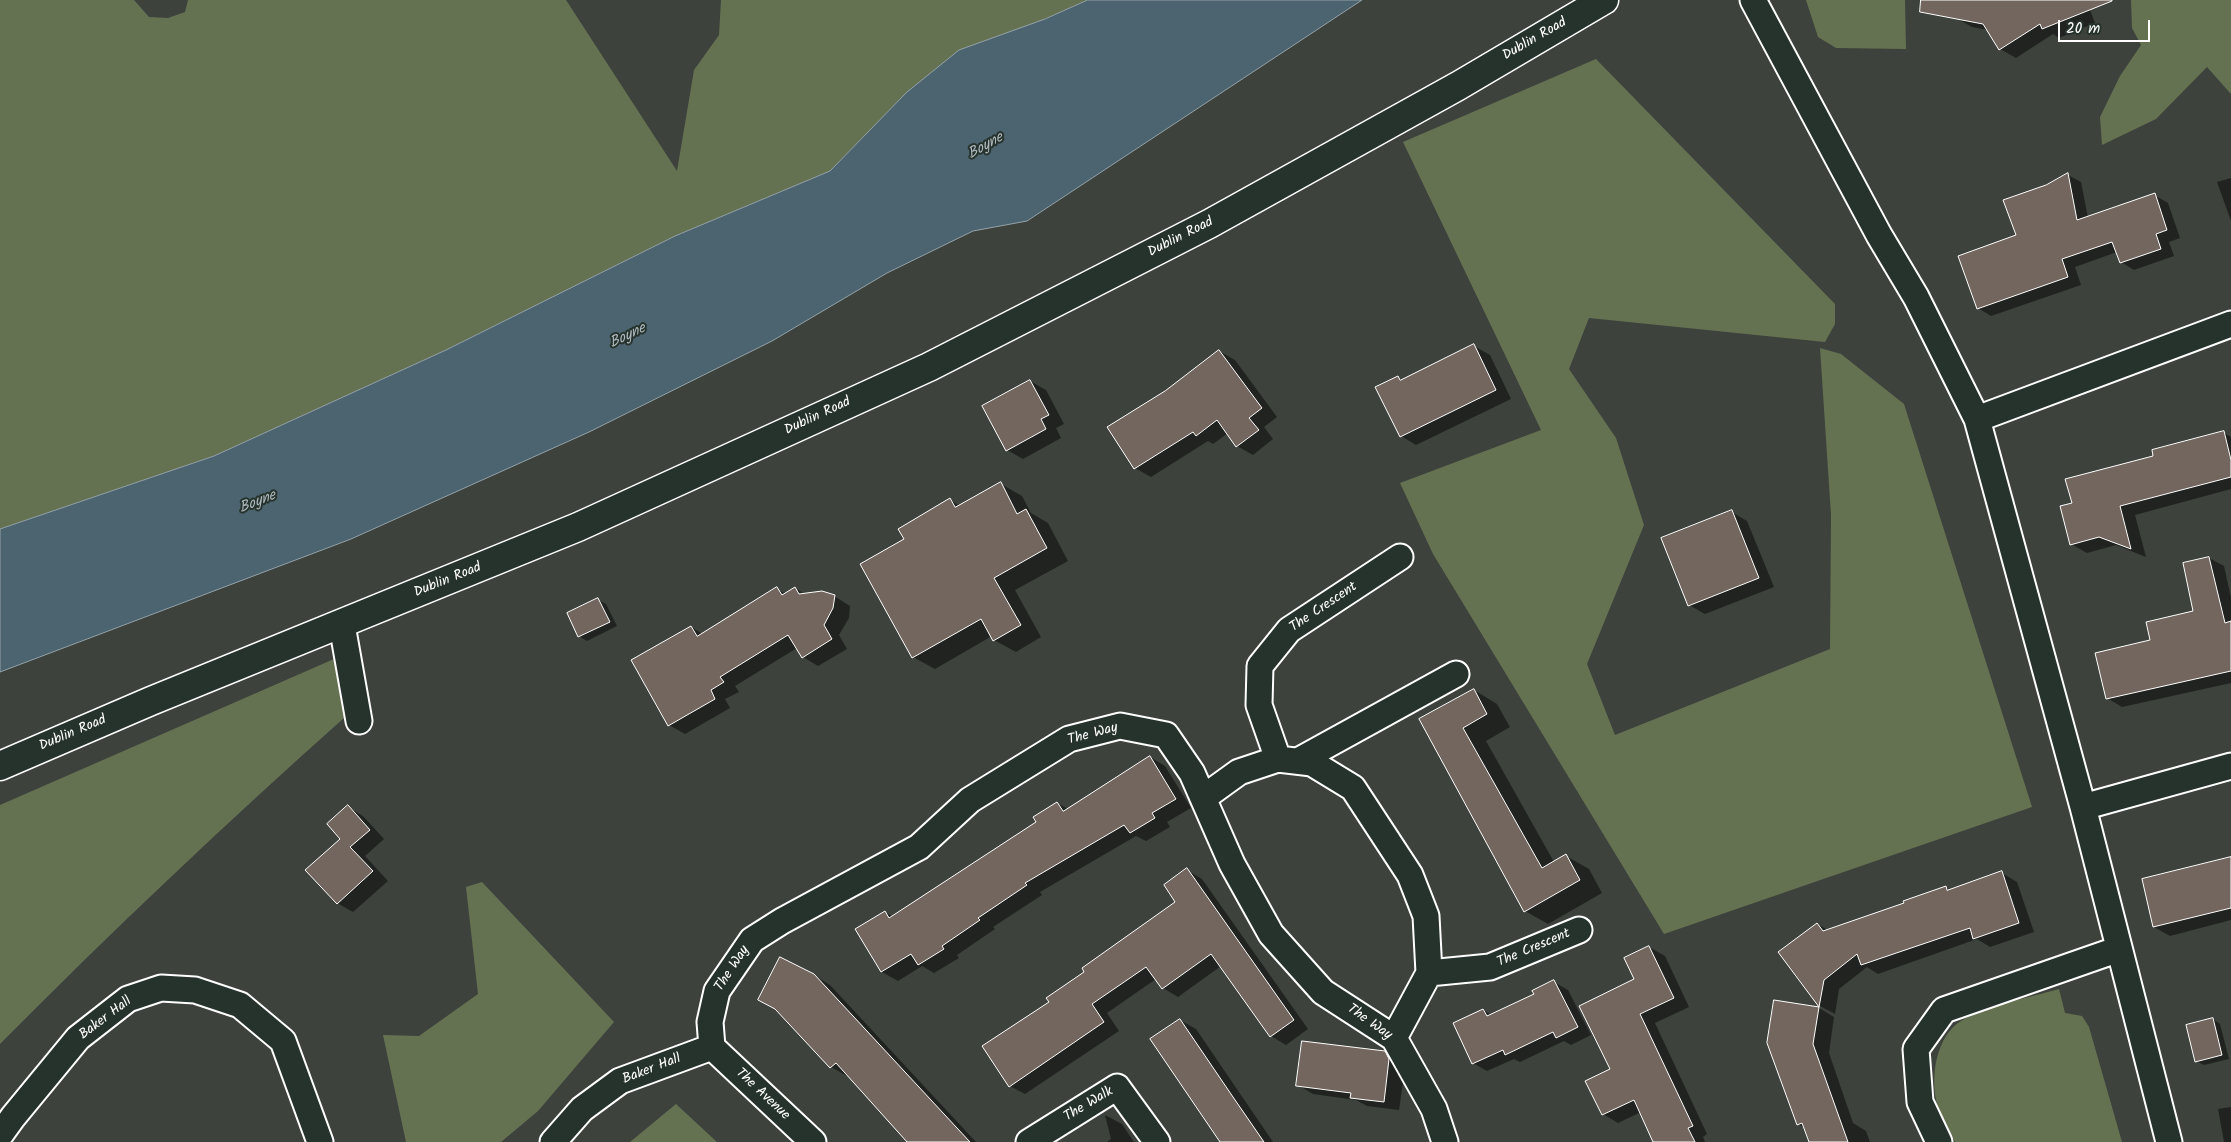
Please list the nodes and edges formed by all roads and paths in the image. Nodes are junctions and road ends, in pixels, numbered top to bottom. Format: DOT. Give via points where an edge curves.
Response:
graph roads {
  1 [pos="1604,0"];
  2 [pos="1753,0"];
  3 [pos="2231,324"];
  4 [pos="1977,419"];
  5 [pos="1400,557"];
  6 [pos="342,625"];
  7 [pos="1456,674"];
  8 [pos="359,721"];
  9 [pos="1288,760"];
  10 [pos="0,766"];
  11 [pos="2231,766"];
  12 [pos="1203,798"];
  13 [pos="2083,806"];
  14 [pos="1579,930"];
  15 [pos="2119,949"];
  16 [pos="1429,973"];
  17 [pos="1394,1038"];
  18 [pos="712,1047"];
  19 [pos="0,1135"];
  20 [pos="320,1142"];
  21 [pos="553,1142"];
  22 [pos="813,1142"];
  23 [pos="1029,1142"];
  24 [pos="1157,1142"];
  25 [pos="1445,1142"];
  26 [pos="1939,1142"];
  27 [pos="2169,1142"];
  1 -- 6 [label="main road, Dublin Road" via="1458,86 1209,224 929,367 578,528"];
  2 -- 4 [label="street" via="1878,235 1916,297"];
  3 -- 4 [label="street"];
  4 -- 13 [label="street"];
  5 -- 9 [label="street, The Crescent" via="1289,630 1260,666 1259,705"];
  6 -- 8 [label="street"];
  6 -- 10 [label="main road, Dublin Road" via="151,701"];
  7 -- 9 [label="street"];
  9 -- 12 [label="street" via="1239,772"];
  9 -- 16 [label="street" via="1312,763 1353,788 1410,875 1426,916"];
  11 -- 13 [label="street"];
  12 -- 17 [label="street, The Way" via="1232,864 1271,934 1323,992"];
  12 -- 18 [label="street, The Way" via="1192,773 1166,735 1120,726 1069,739 970,800 919,846 752,940 716,991 710,1022"];
  13 -- 15 [label="street"];
  14 -- 16 [label="street, The Crescent" via="1490,968"];
  15 -- 26 [label="street" via="1944,1010 1916,1049 1920,1102"];
  15 -- 27 [label="street"];
  16 -- 17 [label="street"];
  17 -- 25 [label="street, The Way" via="1434,1109"];
  18 -- 21 [label="street, Baker Hall" via="620,1081 582,1109"];
  18 -- 22 [label="street, The Avenue"];
  19 -- 20 [label="street, Baker Hall" via="78,1038 128,999 161,988 194,990 240,1005 282,1041"];
  23 -- 24 [label="street, The Walk" via="1117,1087"];
}
